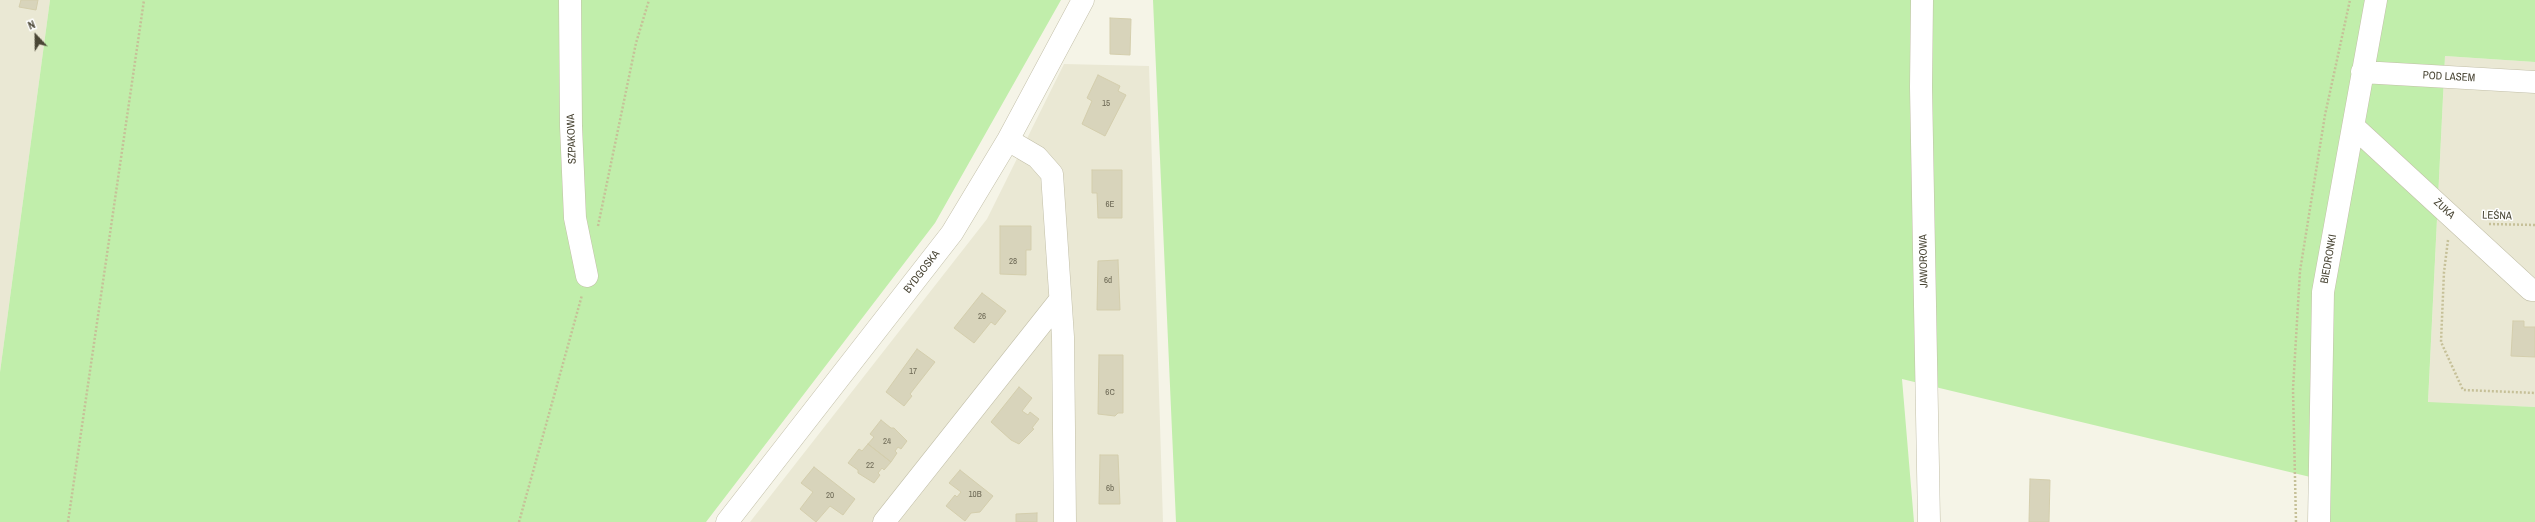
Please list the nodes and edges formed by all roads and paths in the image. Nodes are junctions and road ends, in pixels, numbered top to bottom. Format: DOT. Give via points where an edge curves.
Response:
graph roads {
  1 [pos="144,0"];
  2 [pos="570,0"];
  3 [pos="1083,0"];
  4 [pos="1922,0"];
  5 [pos="2376,0"];
  6 [pos="2362,72"];
  7 [pos="2535,82"];
  8 [pos="2353,126"];
  9 [pos="1008,140"];
  10 [pos="2454,219"];
  11 [pos="2535,226"];
  12 [pos="587,276"];
  13 [pos="2535,290"];
  14 [pos="1060,300"];
  15 [pos="2535,393"];
  16 [pos="68,522"];
  17 [pos="727,522"];
  18 [pos="884,522"];
  19 [pos="1065,522"];
  20 [pos="1929,522"];
  21 [pos="2319,522"];
  1 -- 16 [label="path"];
  2 -- 12 [label="street, SZPAKOWA" via="575,218"];
  3 -- 9 [label="street, BYDGOSKA"];
  4 -- 20 [label="street, JAWOROWA" via="1921,87"];
  5 -- 6 [label="street, BIEDRONKI"];
  6 -- 7 [label="street, POD LASEM"];
  6 -- 8 [label="street, BIEDRONKI"];
  8 -- 10 [label="street, ŻUKA"];
  8 -- 21 [label="street, BIEDRONKI" via="2323,292"];
  9 -- 14 [label="street" via="1037,157 1052,174"];
  9 -- 17 [label="street, BYDGOSKA" via="952,233"];
  10 -- 11 [label="path, LEŚNA"];
  10 -- 13 [label="street, ŻUKA" via="2531,290"];
  10 -- 15 [label="path" via="2444,272 2441,342 2463,390"];
  14 -- 18 [label="street"];
  14 -- 19 [label="street"];
}
